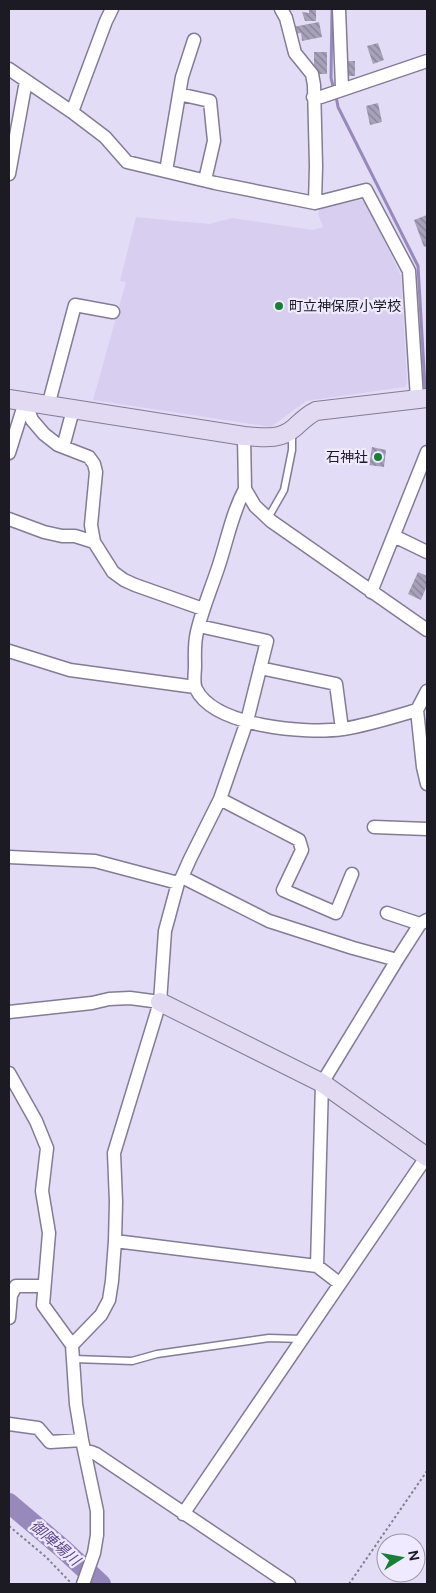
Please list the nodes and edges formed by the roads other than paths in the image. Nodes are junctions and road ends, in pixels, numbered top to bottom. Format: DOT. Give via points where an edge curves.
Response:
graph roads {
  1 [pos="112,9"];
  2 [pos="281,9"];
  3 [pos="339,9"];
  4 [pos="194,40"];
  5 [pos="427,60"];
  6 [pos="9,69"];
  7 [pos="26,81"];
  8 [pos="342,88"];
  9 [pos="179,94"];
  10 [pos="314,97"];
  11 [pos="72,112"];
  12 [pos="166,171"];
  13 [pos="9,174"];
  14 [pos="205,180"];
  15 [pos="315,203"];
  16 [pos="114,312"];
  17 [pos="422,399"];
  18 [pos="17,401"];
  19 [pos="48,406"];
  20 [pos="73,410"];
  21 [pos="292,430"];
  22 [pos="244,436"];
  23 [pos="63,447"];
  24 [pos="427,452"];
  25 [pos="9,453"];
  26 [pos="245,488"];
  27 [pos="268,518"];
  28 [pos="9,519"];
  29 [pos="394,536"];
  30 [pos="94,542"];
  31 [pos="427,552"];
  32 [pos="371,592"];
  33 [pos="202,609"];
  34 [pos="199,626"];
  35 [pos="427,630"];
  36 [pos="9,651"];
  37 [pos="260,668"];
  38 [pos="195,687"];
  39 [pos="427,690"];
  40 [pos="417,710"];
  41 [pos="247,722"];
  42 [pos="342,729"];
  43 [pos="425,753"];
  44 [pos="427,784"];
  45 [pos="220,799"];
  46 [pos="374,827"];
  47 [pos="427,829"];
  48 [pos="9,856"];
  49 [pos="352,874"];
  50 [pos="180,880"];
  51 [pos="387,913"];
  52 [pos="424,922"];
  53 [pos="397,960"];
  54 [pos="160,1002"];
  55 [pos="9,1012"];
  56 [pos="9,1073"];
  57 [pos="322,1083"];
  58 [pos="427,1157"];
  59 [pos="115,1241"];
  60 [pos="316,1266"];
  61 [pos="339,1283"];
  62 [pos="44,1286"];
  63 [pos="9,1318"];
  64 [pos="302,1339"];
  65 [pos="72,1345"];
  66 [pos="74,1359"];
  67 [pos="9,1424"];
  68 [pos="82,1440"];
  69 [pos="85,1453"];
  70 [pos="183,1514"];
  71 [pos="83,1584"];
  72 [pos="288,1584"];
  1 -- 11 [label="street"];
  2 -- 10 [label="street" via="295,53 312,74"];
  3 -- 8 [label="street"];
  4 -- 9 [label="street"];
  5 -- 8 [label="street"];
  6 -- 7 [label="street"];
  7 -- 11 [label="street"];
  7 -- 13 [label="street"];
  8 -- 10 [label="street"];
  9 -- 12 [label="street"];
  9 -- 14 [label="street" via="210,101 214,141"];
  10 -- 15 [label="street"];
  11 -- 12 [label="street" via="106,137 127,162"];
  12 -- 14 [label="street"];
  14 -- 15 [label="street"];
  15 -- 17 [label="street" via="366,190 409,271"];
  16 -- 19 [label="street" via="75,305"];
  17 -- 21 [label="street" via="316,411"];
  18 -- 19 [label="street"];
  18 -- 23 [label="street" via="44,434"];
  18 -- 25 [label="street"];
  19 -- 20 [label="street"];
  20 -- 22 [label="street"];
  20 -- 23 [label="street"];
  21 -- 22 [label="street" via="278,438"];
  21 -- 27 [label="lane" via="292,450 284,490"];
  22 -- 26 [label="street"];
  23 -- 30 [label="street" via="89,457 94,464 91,525"];
  24 -- 29 [label="street"];
  26 -- 27 [label="street" via="254,506"];
  26 -- 33 [label="street"];
  27 -- 32 [label="street"];
  28 -- 30 [label="street" via="44,532"];
  29 -- 31 [label="street"];
  29 -- 32 [label="street"];
  30 -- 33 [label="street" via="113,572 124,580"];
  32 -- 35 [label="street"];
  33 -- 34 [label="street"];
  34 -- 37 [label="street" via="267,641"];
  34 -- 38 [label="street" via="194,648"];
  36 -- 38 [label="street" via="70,670"];
  37 -- 41 [label="street"];
  37 -- 42 [label="street" via="336,684"];
  38 -- 41 [label="street" via="204,700 224,714"];
  39 -- 40 [label="street"];
  40 -- 42 [label="street"];
  40 -- 43 [label="street"];
  41 -- 42 [label="street" via="282,729"];
  41 -- 45 [label="street"];
  43 -- 44 [label="street"];
  45 -- 49 [label="street" via="299,840 302,850 283,890 336,913"];
  45 -- 50 [label="street"];
  46 -- 47 [label="street"];
  48 -- 50 [label="street" via="95,861"];
  50 -- 53 [label="street" via="269,920"];
  50 -- 54 [label="street" via="165,931"];
  51 -- 52 [label="street"];
  52 -- 53 [label="street"];
  53 -- 57 [label="street"];
  54 -- 55 [label="street" via="109,999"];
  54 -- 57 [label="street"];
  54 -- 59 [label="street" via="114,1154"];
  56 -- 62 [label="street" via="47,1148 42,1192 49,1232"];
  57 -- 58 [label="street"];
  57 -- 60 [label="street"];
  58 -- 61 [label="street"];
  59 -- 60 [label="street"];
  59 -- 65 [label="street" via="108,1300 101,1315"];
  60 -- 61 [label="street"];
  61 -- 64 [label="street"];
  62 -- 63 [label="street" via="16,1286"];
  62 -- 65 [label="street" via="43,1305"];
  64 -- 66 [label="lane" via="269,1338 157,1354 132,1361"];
  64 -- 70 [label="street"];
  65 -- 66 [label="street"];
  66 -- 68 [label="street"];
  67 -- 68 [label="street" via="38,1428 50,1442"];
  68 -- 69 [label="street"];
  69 -- 70 [label="street" via="96,1454"];
  69 -- 71 [label="street" via="98,1523 94,1553"];
  70 -- 72 [label="street"];
}
